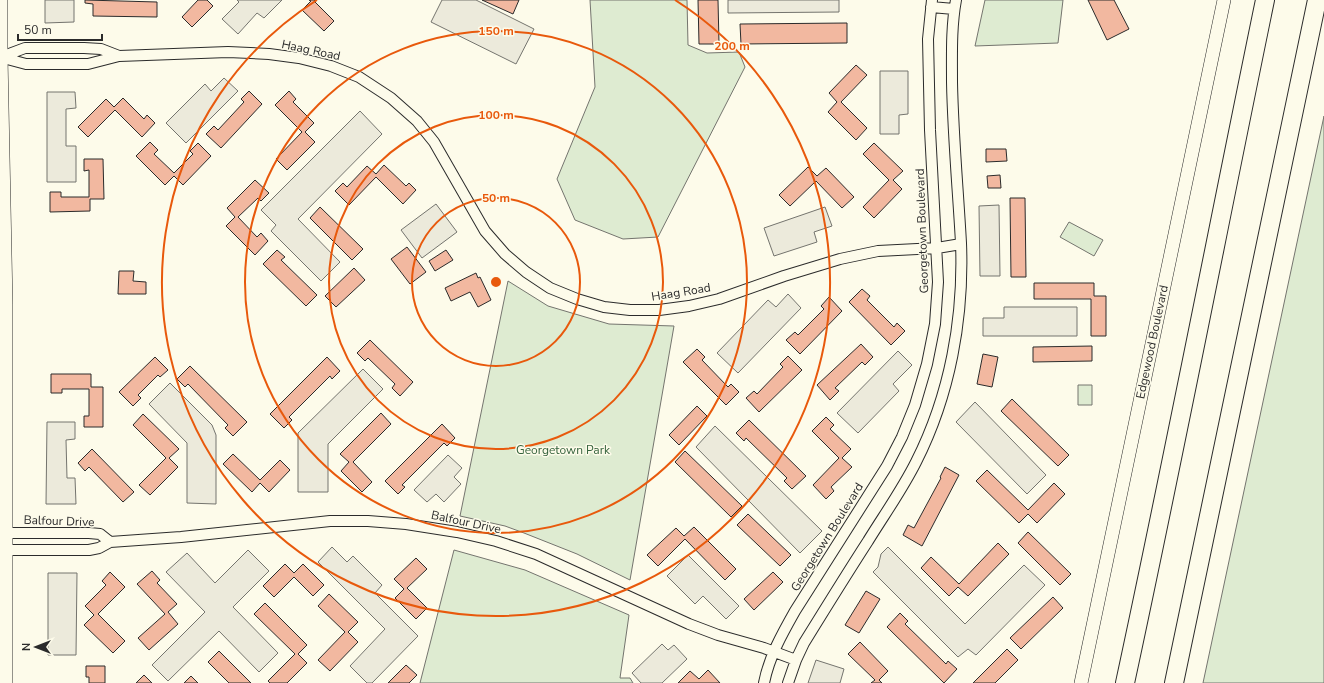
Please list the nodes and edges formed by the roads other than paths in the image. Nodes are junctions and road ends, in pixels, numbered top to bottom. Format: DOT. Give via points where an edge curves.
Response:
graph roads {
  1 [pos="1,0"];
  2 [pos="1224,0"];
  3 [pos="1265,0"];
  4 [pos="1317,0"];
  5 [pos="932,4"];
  6 [pos="955,5"];
  7 [pos="119,56"];
  8 [pos="0,57"];
  9 [pos="961,244"];
  10 [pos="937,248"];
  11 [pos="2,254"];
  12 [pos="3,447"];
  13 [pos="6,533"];
  14 [pos="110,542"];
  15 [pos="6,550"];
  16 [pos="3,640"];
  17 [pos="774,652"];
  18 [pos="796,660"];
  19 [pos="6,683"];
  20 [pos="764,683"];
  21 [pos="788,683"];
  22 [pos="1081,683"];
  23 [pos="1124,683"];
  24 [pos="1174,683"];
  1 -- 8 [label="street"];
  2 -- 22 [label="street, Edgewood Boulevard"];
  3 -- 23 [label="highway" via="1157,534"];
  4 -- 24 [label="highway"];
  5 -- 6 [label="street"];
  5 -- 10 [label="street, Georgetown Boulevard" via="928,39"];
  6 -- 9 [label="street" via="952,49 953,129"];
  7 -- 8 [label="street, Haag Road" via="88,64 26,64"];
  7 -- 8 [label="street, Haag Road" via="101,49 26,48"];
  7 -- 10 [label="street, Haag Road" via="228,52 269,54 331,66 359,77 391,98 417,121 434,142 485,231 505,254 550,288 604,307 659,310 689,306 719,299 840,259 878,251"];
  8 -- 11 [label="street"];
  9 -- 10 [label="street, Haag Road"];
  9 -- 18 [label="street" via="958,320 950,371 930,433 900,491 804,643"];
  10 -- 17 [label="street, Georgetown Boulevard" via="935,324 927,364 905,430 887,466 796,610"];
  11 -- 12 [label="street"];
  12 -- 13 [label="street"];
  13 -- 14 [label="street, Balfour Drive" via="89,533 100,534"];
  13 -- 15 [label="street"];
  14 -- 15 [label="street, Balfour Drive" via="89,550"];
  14 -- 17 [label="street, Balfour Drive" via="330,521 406,524 450,531 496,541 536,554 689,624"];
  15 -- 16 [label="street"];
  16 -- 19 [label="street"];
  17 -- 18 [label="street, Balfour Drive"];
  17 -- 20 [label="street, Georgetown Boulevard"];
  18 -- 21 [label="street"];
}
